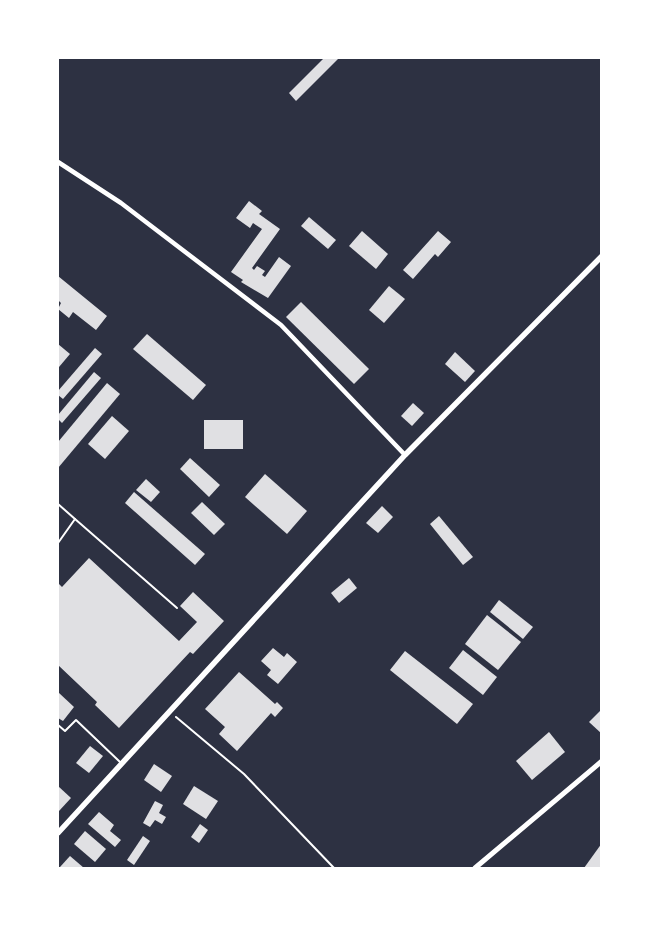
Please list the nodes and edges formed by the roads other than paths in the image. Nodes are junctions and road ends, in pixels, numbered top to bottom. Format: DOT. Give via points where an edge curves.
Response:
graph roads {
  1 [pos="58,162"];
  2 [pos="602,256"];
  3 [pos="405,455"];
  4 [pos="58,504"];
  5 [pos="75,519"];
  6 [pos="58,543"];
  7 [pos="177,608"];
  8 [pos="58,725"];
  9 [pos="602,761"];
  10 [pos="120,762"];
  11 [pos="58,833"];
  12 [pos="475,868"];
  1 -- 3 [label="street" via="121,204 281,325"];
  2 -- 3 [label="main road"];
  3 -- 10 [label="main road"];
  4 -- 5 [label="lane"];
  5 -- 6 [label="lane"];
  5 -- 7 [label="lane"];
  8 -- 10 [label="lane" via="64,731 76,720"];
  9 -- 12 [label="street"];
  10 -- 11 [label="main road"];
}
